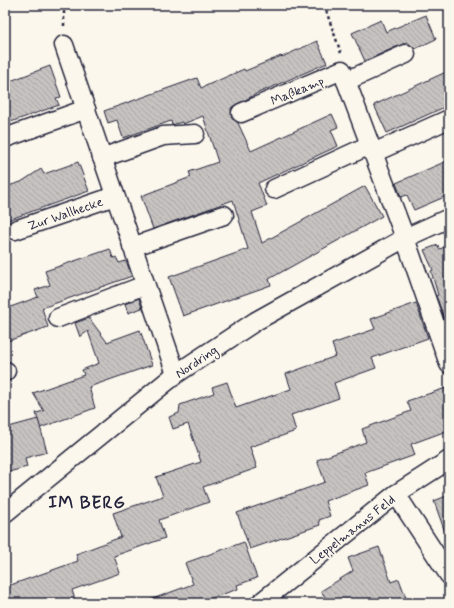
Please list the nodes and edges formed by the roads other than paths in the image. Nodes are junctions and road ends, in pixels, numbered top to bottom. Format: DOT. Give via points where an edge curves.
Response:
graph roads {
  1 [pos="64,45"];
  2 [pos="406,54"];
  3 [pos="344,75"];
  4 [pos="86,109"];
  5 [pos="241,113"];
  6 [pos="449,119"];
  7 [pos="196,134"];
  8 [pos="5,138"];
  9 [pos="372,149"];
  10 [pos="102,158"];
  11 [pos="274,189"];
  12 [pos="115,196"];
  13 [pos="224,215"];
  14 [pos="449,218"];
  15 [pos="15,230"];
  16 [pos="405,238"];
  17 [pos="132,247"];
  18 [pos="145,285"];
  19 [pos="58,318"];
  20 [pos="449,364"];
  21 [pos="176,374"];
  22 [pos="449,460"];
  23 [pos="396,494"];
  24 [pos="5,513"];
  25 [pos="449,575"];
  26 [pos="260,603"];
  1 -- 4 [label="street, Zur Wallhecke"];
  2 -- 3 [label="street, Maßkamp"];
  3 -- 5 [label="street, Maßkamp"];
  3 -- 9 [label="street"];
  4 -- 8 [label="street"];
  4 -- 10 [label="street, Zur Wallhecke"];
  6 -- 9 [label="street"];
  7 -- 10 [label="street" via="163,136"];
  9 -- 11 [label="street"];
  9 -- 16 [label="street"];
  10 -- 12 [label="street, Zur Wallhecke"];
  12 -- 15 [label="street, Zur Wallhecke"];
  12 -- 17 [label="street, Zur Wallhecke"];
  13 -- 17 [label="street"];
  14 -- 16 [label="street, Nordring"];
  16 -- 20 [label="street"];
  16 -- 21 [label="street, Nordring" via="256,321"];
  17 -- 18 [label="street, Zur Wallhecke"];
  18 -- 19 [label="street"];
  18 -- 21 [label="street, Zur Wallhecke"];
  21 -- 24 [label="street, Nordring"];
  22 -- 23 [label="street, Leppelmanns Feld"];
  23 -- 25 [label="street"];
  23 -- 26 [label="street, Leppelmanns Feld"];
}
